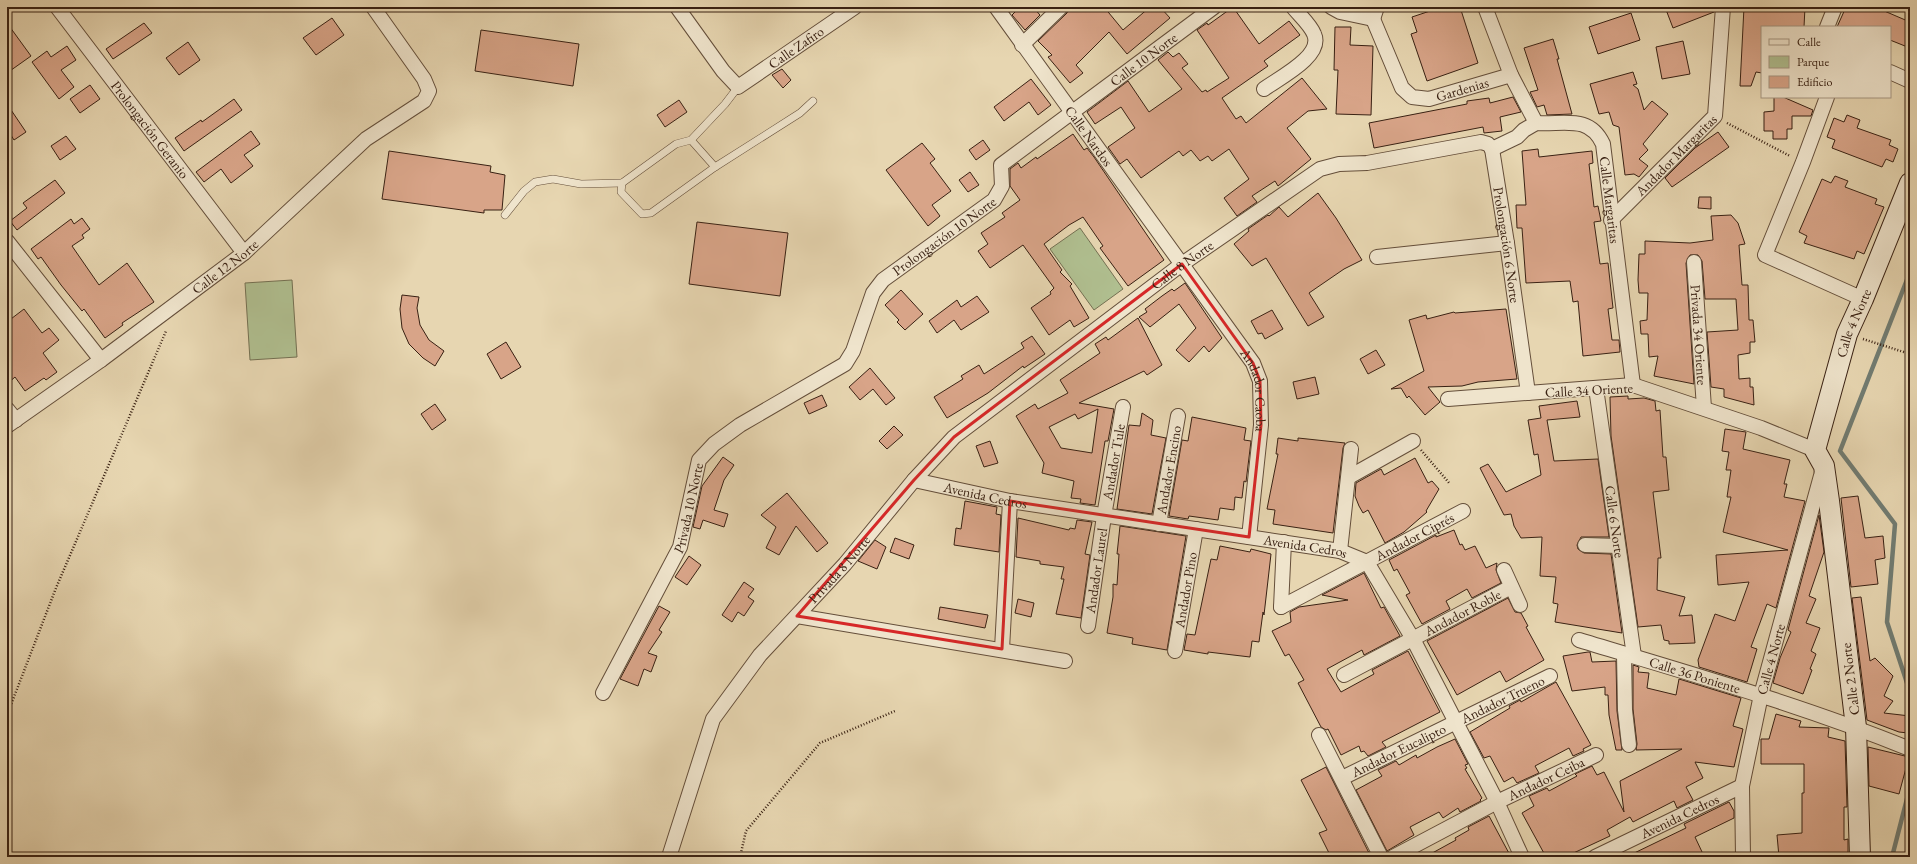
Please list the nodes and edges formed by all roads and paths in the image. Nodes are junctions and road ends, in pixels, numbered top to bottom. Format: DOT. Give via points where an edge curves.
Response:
graph roads {
  1 [pos="57,7"];
  2 [pos="373,7"];
  3 [pos="677,7"];
  4 [pos="855,7"];
  5 [pos="996,7"];
  6 [pos="1061,7"];
  7 [pos="1214,7"];
  8 [pos="1293,7"];
  9 [pos="1331,7"];
  10 [pos="1485,7"];
  11 [pos="1723,7"];
  12 [pos="1835,7"];
  13 [pos="838,12"];
  14 [pos="1375,13"];
  15 [pos="1827,26"];
  16 [pos="1022,45"];
  17 [pos="1891,72"];
  18 [pos="1511,75"];
  19 [pos="1910,81"];
  20 [pos="738,87"];
  21 [pos="1264,89"];
  22 [pos="1827,98"];
  23 [pos="813,101"];
  24 [pos="1072,111"];
  25 [pos="1715,116"];
  26 [pos="1536,123"];
  27 [pos="691,140"];
  28 [pos="1492,149"];
  29 [pos="1803,162"];
  30 [pos="715,167"];
  31 [pos="622,183"];
  32 [pos="1910,183"];
  33 [pos="505,215"];
  34 [pos="1611,220"];
  35 [pos="7,240"];
  36 [pos="1507,243"];
  37 [pos="244,253"];
  38 [pos="1378,257"];
  39 [pos="1694,262"];
  40 [pos="1182,264"];
  41 [pos="1863,299"];
  42 [pos="177,304"];
  43 [pos="866,317"];
  44 [pos="1847,334"];
  45 [pos="1910,354"];
  46 [pos="101,360"];
  47 [pos="1633,385"];
  48 [pos="1596,388"];
  49 [pos="1528,393"];
  50 [pos="1448,399"];
  51 [pos="1123,408"];
  52 [pos="1704,408"];
  53 [pos="7,409"];
  54 [pos="1178,416"];
  55 [pos="11,423"];
  56 [pos="1413,441"];
  57 [pos="1351,449"];
  58 [pos="1819,458"];
  59 [pos="1349,477"];
  60 [pos="914,480"];
  61 [pos="1450,484"];
  62 [pos="1010,501"];
  63 [pos="1829,501"];
  64 [pos="1463,512"];
  65 [pos="1104,516"];
  66 [pos="1159,524"];
  67 [pos="1196,529"];
  68 [pos="1249,537"];
  69 [pos="1284,542"];
  70 [pos="1585,545"];
  71 [pos="1618,546"];
  72 [pos="1340,551"];
  73 [pos="1367,562"];
  74 [pos="1504,570"];
  75 [pos="1511,587"];
  76 [pos="1520,605"];
  77 [pos="797,616"];
  78 [pos="1088,626"];
  79 [pos="1413,639"];
  80 [pos="1579,640"];
  81 [pos="1002,649"];
  82 [pos="1175,651"];
  83 [pos="1629,655"];
  84 [pos="1065,661"];
  85 [pos="1344,675"];
  86 [pos="1550,676"];
  87 [pos="603,693"];
  88 [pos="1761,694"];
  89 [pos="895,711"];
  90 [pos="7,715"];
  91 [pos="1455,722"];
  92 [pos="1856,727"];
  93 [pos="1319,735"];
  94 [pos="1628,745"];
  95 [pos="1910,749"];
  96 [pos="1596,755"];
  97 [pos="1342,778"];
  98 [pos="1742,786"];
  99 [pos="1497,802"];
  100 [pos="669,857"];
  101 [pos="740,857"];
  102 [pos="1381,857"];
  103 [pos="1393,857"];
  104 [pos="1522,857"];
  105 [pos="1595,857"];
  106 [pos="1743,857"];
  107 [pos="1860,857"];
  1 -- 37 [label="street, Prolongación Geranio"];
  2 -- 37 [label="street, Calle 12 Norte" via="424,80 429,91 424,101 366,139"];
  3 -- 20 [label="street" via="723,71"];
  4 -- 13 [label="street, Calle Zafiro"];
  5 -- 16 [label="street, Calle Nardos"];
  6 -- 16 [label="street"];
  7 -- 24 [label="street, Calle 10 Norte"];
  8 -- 21 [label="street" via="1315,34 1315,46 1309,57"];
  9 -- 14 [label="street" via="1340,12"];
  10 -- 18 [label="street"];
  11 -- 25 [label="street, Andador Margaritas"];
  12 -- 15 [label="street"];
  13 -- 20 [label="street, Calle Zafiro"];
  14 -- 18 [label="street, Gardenias" via="1402,88 1412,97 1429,99"];
  16 -- 24 [label="street, Calle Nardos"];
  17 -- 19 [label="street"];
  18 -- 26 [label="street"];
  20 -- 27 [label="lane"];
  22 -- 29 [label="street"];
  23 -- 30 [label="lane" via="800,113"];
  24 -- 40 [label="street, Calle Nardos"];
  24 -- 43 [label="street, Prolongación 10 Norte" via="1001,165 1002,186 994,200 883,280 873,293"];
  25 -- 29 [label="path" via="1737,130"];
  25 -- 34 [label="street, Andador Margaritas"];
  26 -- 28 [label="street" via="1517,137"];
  26 -- 34 [label="street, Calle Margaritas" via="1582,123 1598,133 1603,144"];
  27 -- 30 [label="lane"];
  27 -- 31 [label="lane" via="676,144"];
  28 -- 36 [label="street, Prolongación 6 Norte"];
  28 -- 40 [label="street, Calle 8 Norte" via="1488,144 1480,142 1320,169"];
  29 -- 41 [label="street" via="1765,255"];
  30 -- 31 [label="lane" via="651,213 642,214 629,202 621,192"];
  31 -- 33 [label="lane" via="581,184 553,179 535,182 524,191"];
  32 -- 41 [label="street, Calle 4 Norte"];
  34 -- 47 [label="street, Calle Margaritas"];
  35 -- 46 [label="street"];
  36 -- 38 [label="street"];
  36 -- 49 [label="street, Prolongación 6 Norte"];
  37 -- 42 [label="street, Calle 12 Norte"];
  39 -- 52 [label="street, Privada 34 Oriente"];
  40 -- 60 [label="street, Calle 8 Norte" via="954,437"];
  40 -- 68 [label="street, Andador Caoba" via="1253,363 1260,381 1261,424"];
  41 -- 44 [label="street, Calle 4 Norte"];
  42 -- 46 [label="street, Calle 12 Norte"];
  42 -- 90 [label="path" via="60,581"];
  43 -- 87 [label="street, Privada 10 Norte" via="853,351 845,364 740,426 714,444 699,460 680,547"];
  44 -- 45 [label="path"];
  44 -- 58 [label="street, Calle 4 Norte"];
  46 -- 55 [label="street, Calle 12 Norte"];
  47 -- 48 [label="street, Calle 34 Oriente"];
  47 -- 52 [label="street, Calle 34 Oriente"];
  48 -- 49 [label="street, Calle 34 Oriente"];
  48 -- 71 [label="street, Calle 6 Norte"];
  49 -- 50 [label="street, Calle 34 Oriente"];
  51 -- 65 [label="street, Andador Tule"];
  52 -- 58 [label="street, Calle 34 Oriente" via="1761,428"];
  53 -- 55 [label="street"];
  54 -- 66 [label="street, Andador Encino"];
  56 -- 59 [label="street"];
  56 -- 61 [label="path"];
  57 -- 59 [label="street"];
  58 -- 63 [label="street, Calle 4 Norte"];
  58 -- 88 [label="street, Calle 4 Norte"];
  59 -- 72 [label="street"];
  60 -- 62 [label="street, Avenida Cedros"];
  60 -- 77 [label="street, Privada 8 Norte" via="845,564"];
  62 -- 65 [label="street, Avenida Cedros"];
  62 -- 81 [label="street"];
  63 -- 92 [label="street, Calle 2 Norte"];
  64 -- 73 [label="street, Andador Ciprés"];
  65 -- 66 [label="street, Avenida Cedros"];
  65 -- 78 [label="street, Andador Laurel"];
  66 -- 67 [label="street, Avenida Cedros"];
  67 -- 68 [label="street, Avenida Cedros"];
  67 -- 82 [label="street, Andador Pino"];
  68 -- 69 [label="street, Avenida Cedros"];
  69 -- 72 [label="street, Avenida Cedros"];
  69 -- 73 [label="street, Andador Ciprés" via="1281,607"];
  70 -- 71 [label="street"];
  71 -- 83 [label="street, Calle 6 Norte"];
  72 -- 73 [label="street, Avenida Cedros"];
  73 -- 79 [label="street"];
  74 -- 75 [label="street"];
  75 -- 76 [label="street"];
  75 -- 79 [label="street, Andador Roble"];
  77 -- 81 [label="street"];
  77 -- 100 [label="street, Privada 8 Norte" via="760,655 713,719"];
  79 -- 85 [label="street, Andador Roble"];
  79 -- 91 [label="street"];
  80 -- 83 [label="street, Calle 36 Poniente"];
  81 -- 84 [label="street"];
  83 -- 88 [label="street, Calle 36 Poniente"];
  83 -- 94 [label="street, Calle 6 Norte" via="1625,710"];
  86 -- 91 [label="street, Andador Trueno"];
  88 -- 92 [label="street, Calle 36 Poniente"];
  88 -- 98 [label="street, Calle 4 Norte"];
  89 -- 101 [label="path" via="820,743 746,831"];
  91 -- 97 [label="street, Andador Eucalipto"];
  91 -- 99 [label="street"];
  92 -- 95 [label="street, Calle 36 Poniente"];
  92 -- 107 [label="street, Calle 2 Norte"];
  93 -- 97 [label="street"];
  96 -- 99 [label="street, Andador Ceiba"];
  97 -- 102 [label="street"];
  98 -- 105 [label="street, Avenida Cedros"];
  98 -- 106 [label="street, Calle 4 Norte"];
  99 -- 103 [label="street, Andador Ceiba"];
  99 -- 104 [label="street"];
}
